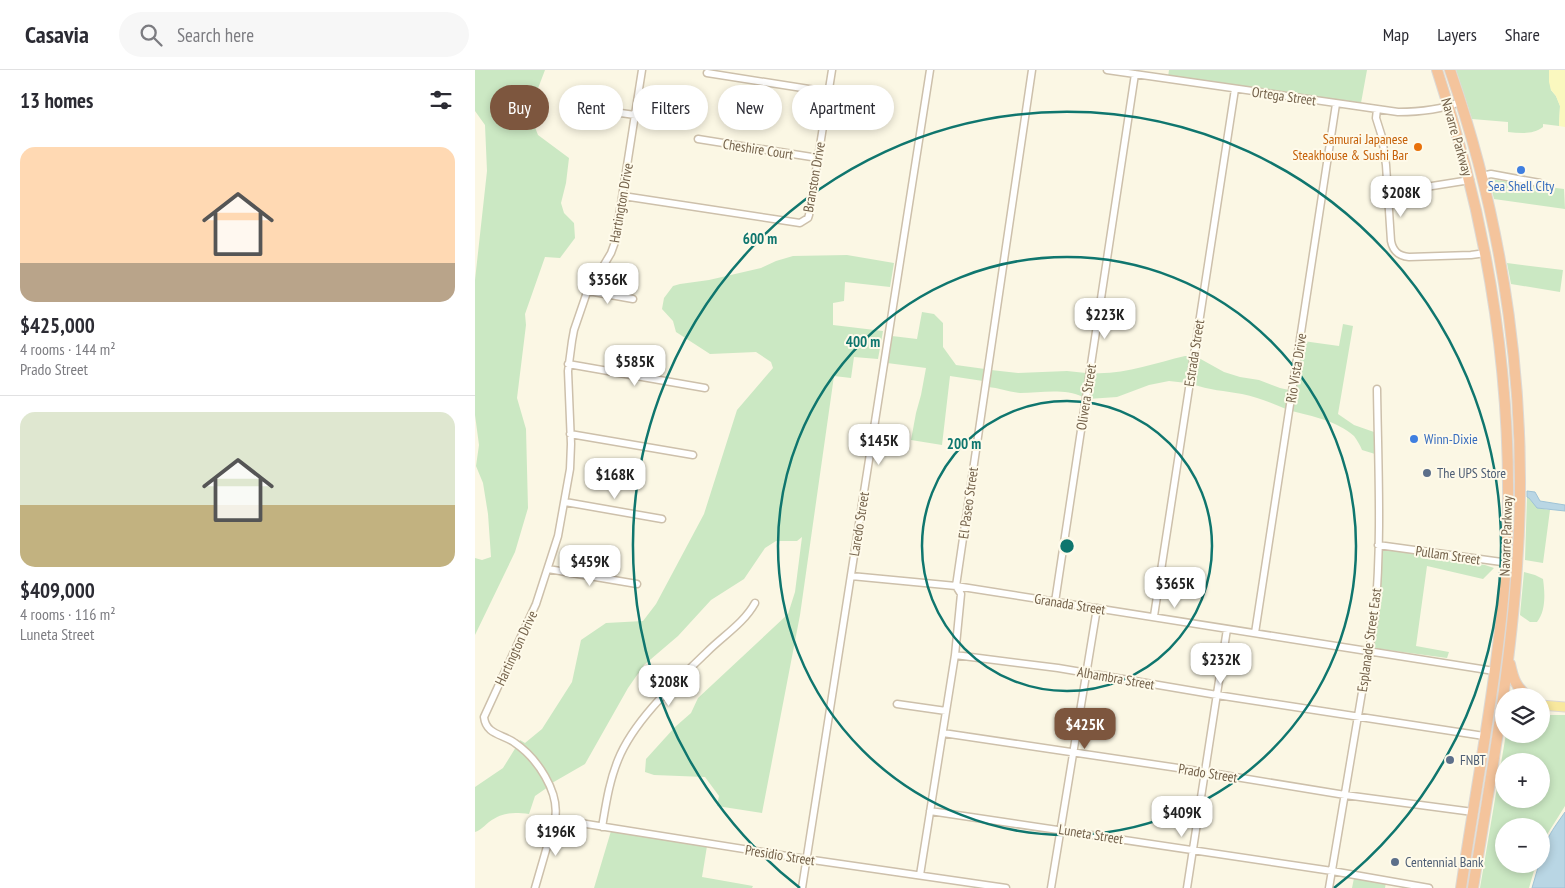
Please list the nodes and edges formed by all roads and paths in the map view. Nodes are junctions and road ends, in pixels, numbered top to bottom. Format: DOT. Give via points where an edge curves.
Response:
graph roads {
  1 [pos="642,70"];
  2 [pos="832,70"];
  3 [pos="930,70"];
  4 [pos="1032,70"];
  5 [pos="1107,70"];
  6 [pos="1437,70"];
  7 [pos="1450,70"];
  8 [pos="707,73"];
  9 [pos="1135,74"];
  10 [pos="640,85"];
  11 [pos="829,85"];
  12 [pos="792,86"];
  13 [pos="1235,89"];
  14 [pos="1460,102"];
  15 [pos="1336,104"];
  16 [pos="1449,107"];
  17 [pos="1377,109"];
  18 [pos="633,129"];
  19 [pos="822,130"];
  20 [pos="698,140"];
  21 [pos="818,158"];
  22 [pos="1481,176"];
  23 [pos="1470,180"];
  24 [pos="1540,183"];
  25 [pos="1388,192"];
  26 [pos="623,196"];
  27 [pos="1486,253"];
  28 [pos="588,291"];
  29 [pos="633,299"];
  30 [pos="1497,326"];
  31 [pos="1511,335"];
  32 [pos="1501,352"];
  33 [pos="1513,357"];
  34 [pos="569,364"];
  35 [pos="705,388"];
  36 [pos="1377,389"];
  37 [pos="571,434"];
  38 [pos="693,455"];
  39 [pos="565,502"];
  40 [pos="662,519"];
  41 [pos="1378,545"];
  42 [pos="1506,563"];
  43 [pos="1518,563"];
  44 [pos="548,569"];
  45 [pos="851,576"];
  46 [pos="637,584"];
  47 [pos="956,586"];
  48 [pos="1055,602"];
  49 [pos="755,603"];
  50 [pos="1097,608"];
  51 [pos="1153,616"];
  52 [pos="1227,629"];
  53 [pos="1255,632"];
  54 [pos="1369,651"];
  55 [pos="955,655"];
  56 [pos="1509,655"];
  57 [pos="1495,671"];
  58 [pos="1087,674"];
  59 [pos="1505,688"];
  60 [pos="1519,688"];
  61 [pos="1217,695"];
  62 [pos="1490,702"];
  63 [pos="1495,702"];
  64 [pos="897,704"];
  65 [pos="1550,706"];
  66 [pos="1565,707"];
  67 [pos="946,711"];
  68 [pos="1358,717"];
  69 [pos="943,733"];
  70 [pos="1485,736"];
  71 [pos="1496,743"];
  72 [pos="1074,753"];
  73 [pos="1205,772"];
  74 [pos="1345,795"];
  75 [pos="930,810"];
  76 [pos="1473,812"];
  77 [pos="555,819"];
  78 [pos="602,827"];
  79 [pos="1061,830"];
  80 [pos="1193,850"];
  81 [pos="806,859"];
  82 [pos="1332,872"];
  83 [pos="920,875"];
  84 [pos="535,888"];
  85 [pos="802,888"];
  86 [pos="1006,888"];
  87 [pos="1051,888"];
  88 [pos="1187,888"];
  89 [pos="1329,888"];
  90 [pos="1429,888"];
  91 [pos="1461,888"];
  92 [pos="1473,888"];
  1 -- 10 [label="street, Hartington Drive"];
  2 -- 11 [label="street, Branston Drive"];
  3 -- 45 [label="street, Laredo Street"];
  4 -- 47 [label="street, El Paseo Street"];
  5 -- 9 [label="street, Ortega Street"];
  6 -- 16 [label="highway, Navarre Parkway"];
  7 -- 14 [label="highway, Navarre Parkway"];
  8 -- 12 [label="street"];
  9 -- 13 [label="street, Ortega Street"];
  9 -- 48 [label="street, Olivera Street"];
  13 -- 15 [label="street, Ortega Street"];
  13 -- 51 [label="street, Estrada Street"];
  14 -- 16 [label="street, Ortega Street"];
  14 -- 22 [label="highway, Navarre Parkway"];
  15 -- 17 [label="street, Ortega Street"];
  15 -- 53 [label="street, Rio Vista Drive"];
  16 -- 17 [label="street, Ortega Street" via="1415,112"];
  16 -- 23 [label="highway, Navarre Parkway"];
  17 -- 25 [label="street"];
  18 -- 26 [label="street, Hartington Drive"];
  19 -- 21 [label="street, Branston Drive"];
  20 -- 21 [label="street, Cheshire Court"];
  21 -- 26 [label="street, Branston Drive" via="809,215 799,223"];
  22 -- 24 [label="street" via="1491,174"];
  22 -- 31 [label="highway, Navarre Parkway" via="1499,257"];
  23 -- 25 [label="street"];
  23 -- 27 [label="highway, Navarre Parkway"];
  25 -- 27 [label="street" via="1391,241 1399,254 1409,257"];
  26 -- 28 [label="street, Hartington Drive" via="611,253"];
  27 -- 30 [label="highway, Navarre Parkway"];
  28 -- 29 [label="street"];
  28 -- 34 [label="street, Hartington Drive" via="574,330"];
  30 -- 31 [label="highway"];
  30 -- 32 [label="highway, Navarre Parkway"];
  31 -- 33 [label="highway, Navarre Parkway"];
  32 -- 33 [label="highway"];
  32 -- 42 [label="highway, Navarre Parkway" via="1507,443"];
  33 -- 43 [label="highway, Navarre Parkway" via="1519,443"];
  34 -- 35 [label="street"];
  34 -- 37 [label="street, Hartington Drive"];
  36 -- 41 [label="street, Esplanade Street East"];
  37 -- 38 [label="street"];
  37 -- 39 [label="street, Hartington Drive" via="571,468"];
  39 -- 40 [label="street"];
  39 -- 44 [label="street, Hartington Drive"];
  41 -- 42 [label="street, Pullam Street"];
  41 -- 54 [label="street, Esplanade Street East" via="1377,591"];
  42 -- 43 [label="street, Pullam Street"];
  42 -- 57 [label="highway, Navarre Parkway"];
  43 -- 56 [label="highway, Navarre Parkway"];
  44 -- 46 [label="street"];
  44 -- 77 [label="street, Hartington Drive" via="536,604 485,717 485,724 524,750 545,776 554,796"];
  45 -- 47 [label="street, Granada Street"];
  45 -- 81 [label="street, Laredo Street"];
  47 -- 48 [label="street, Granada Street"];
  47 -- 55 [label="street, El Paseo Street" via="961,594"];
  48 -- 50 [label="street, Granada Street"];
  49 -- 78 [label="street" via="749,613 697,661 636,729 613,774"];
  50 -- 51 [label="street, Granada Street"];
  50 -- 58 [label="street"];
  51 -- 52 [label="street, Granada Street"];
  52 -- 53 [label="street, Granada Street"];
  52 -- 61 [label="street"];
  53 -- 54 [label="street, Granada Street"];
  54 -- 57 [label="street, Granada Street"];
  54 -- 68 [label="street, Esplanade Street East"];
  55 -- 58 [label="street, Alhambra Street"];
  55 -- 67 [label="street, El Paseo Street"];
  56 -- 59 [label="highway, Navarre Parkway"];
  56 -- 60 [label="highway"];
  57 -- 62 [label="highway, Navarre Parkway"];
  58 -- 61 [label="street, Alhambra Street"];
  58 -- 72 [label="street"];
  61 -- 68 [label="street, Alhambra Street"];
  61 -- 73 [label="street"];
  62 -- 63 [label="main road"];
  62 -- 70 [label="highway, Navarre Parkway"];
  64 -- 67 [label="street"];
  65 -- 66 [label="main road"];
  67 -- 69 [label="street, El Paseo Street"];
  68 -- 70 [label="street, Alhambra Street"];
  68 -- 74 [label="street, Esplanade Street East"];
  69 -- 72 [label="street, Prado Street"];
  69 -- 75 [label="street, El Paseo Street"];
  70 -- 76 [label="highway, Navarre Parkway"];
  71 -- 92 [label="highway, Navarre Parkway"];
  72 -- 73 [label="street, Prado Street"];
  72 -- 79 [label="street"];
  73 -- 74 [label="street, Prado Street"];
  73 -- 80 [label="street"];
  74 -- 76 [label="street, Prado Street"];
  74 -- 82 [label="street, Esplanade Street East"];
  75 -- 79 [label="street, Luneta Street"];
  75 -- 83 [label="street, El Paseo Street"];
  76 -- 91 [label="highway, Navarre Parkway"];
  77 -- 78 [label="street, Presidio Street"];
  77 -- 84 [label="street"];
  78 -- 81 [label="street, Presidio Street"];
  79 -- 80 [label="street, Luneta Street"];
  79 -- 87 [label="street"];
  80 -- 82 [label="street, Luneta Street"];
  80 -- 88 [label="street"];
  81 -- 83 [label="street, Presidio Street"];
  81 -- 85 [label="street, Laredo Street"];
  82 -- 89 [label="street, Esplanade Street East"];
  82 -- 90 [label="street, Luneta Street"];
  83 -- 86 [label="street, Presidio Street"];
}
